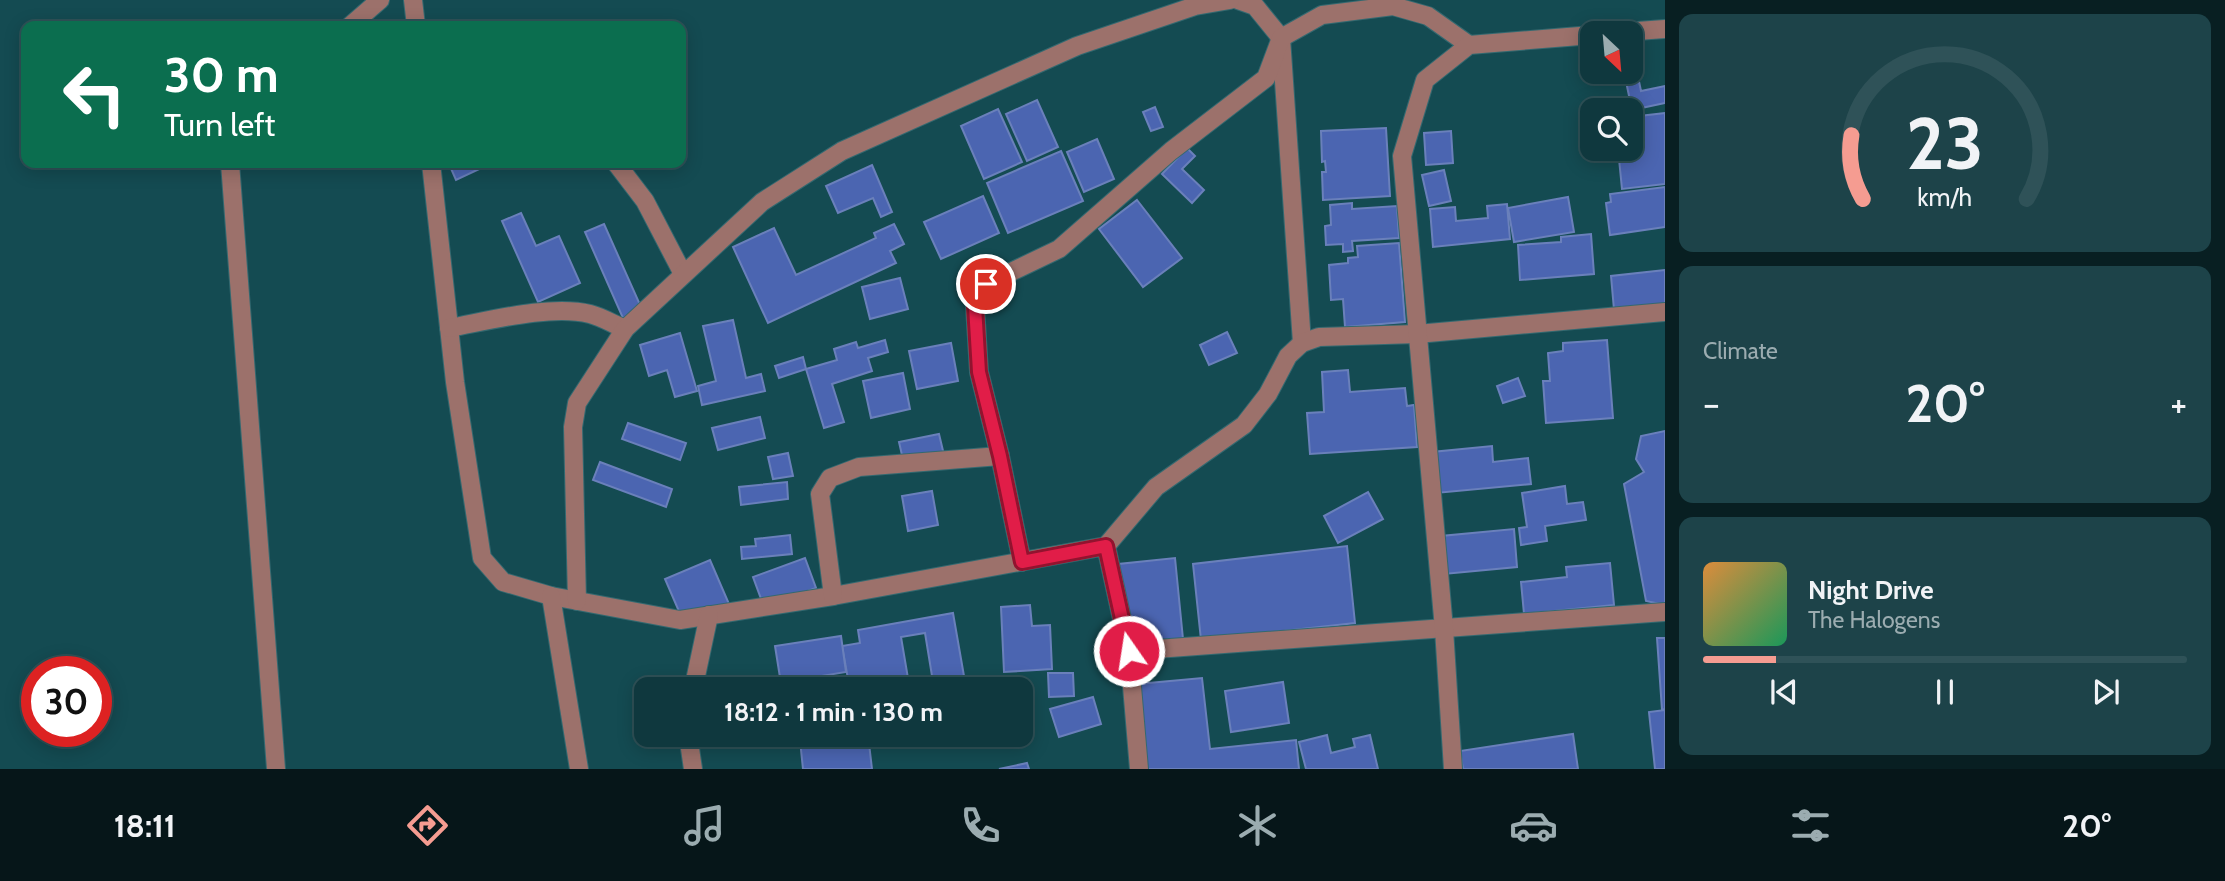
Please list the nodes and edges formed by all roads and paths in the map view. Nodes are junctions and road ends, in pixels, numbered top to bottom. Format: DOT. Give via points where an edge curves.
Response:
graph roads {
  1 [pos="380,0"];
  2 [pos="413,0"];
  3 [pos="1230,0"];
  4 [pos="1238,0"];
  5 [pos="356,21"];
  6 [pos="415,21"];
  7 [pos="1665,29"];
  8 [pos="1643,31"];
  9 [pos="1580,36"];
  10 [pos="1281,38"];
  11 [pos="1469,45"];
  12 [pos="230,168"];
  13 [pos="432,168"];
  14 [pos="620,168"];
  15 [pos="683,274"];
  16 [pos="1665,312"];
  17 [pos="449,328"];
  18 [pos="625,329"];
  19 [pos="1416,334"];
  20 [pos="1301,343"];
  21 [pos="1000,456"];
  22 [pos="1106,546"];
  23 [pos="1022,562"];
  24 [pos="551,596"];
  25 [pos="833,596"];
  26 [pos="577,601"];
  27 [pos="1665,612"];
  28 [pos="709,615"];
  29 [pos="1444,629"];
  30 [pos="1129,651"];
  31 [pos="696,677"];
  32 [pos="690,747"];
  33 [pos="276,769"];
  34 [pos="579,769"];
  35 [pos="693,769"];
  36 [pos="1139,769"];
  37 [pos="1453,769"];
  1 -- 5 [label="street"];
  2 -- 6 [label="street"];
  3 -- 15 [label="street" via="1195,6 1077,46 842,151 762,202"];
  4 -- 10 [label="street" via="1255,6"];
  7 -- 8 [label="street"];
  9 -- 11 [label="street"];
  10 -- 11 [label="street" via="1322,15 1392,6 1428,16"];
  10 -- 20 [label="street"];
  10 -- 21 [label="street" via="1266,78 1171,151 1059,249 986,284 975,306 979,372"];
  11 -- 19 [label="street" via="1425,80 1402,156"];
  12 -- 33 [label="street"];
  13 -- 17 [label="street"];
  14 -- 15 [label="street" via="645,201"];
  15 -- 18 [label="street"];
  16 -- 19 [label="street"];
  17 -- 18 [label="street" via="571,311"];
  17 -- 24 [label="street" via="482,558 503,582"];
  18 -- 26 [label="street" via="577,403 573,427"];
  19 -- 20 [label="street" via="1319,337"];
  19 -- 29 [label="street"];
  20 -- 22 [label="street" via="1244,425 1156,487"];
  21 -- 23 [label="street"];
  21 -- 25 [label="street" via="859,467 830,478 820,494"];
  22 -- 23 [label="street"];
  22 -- 30 [label="street"];
  23 -- 25 [label="street"];
  24 -- 26 [label="street"];
  24 -- 34 [label="street"];
  25 -- 28 [label="street"];
  26 -- 28 [label="street" via="680,620"];
  27 -- 29 [label="street"];
  28 -- 31 [label="street"];
  29 -- 30 [label="street"];
  29 -- 37 [label="street"];
  30 -- 36 [label="street"];
  32 -- 35 [label="street"];
}
